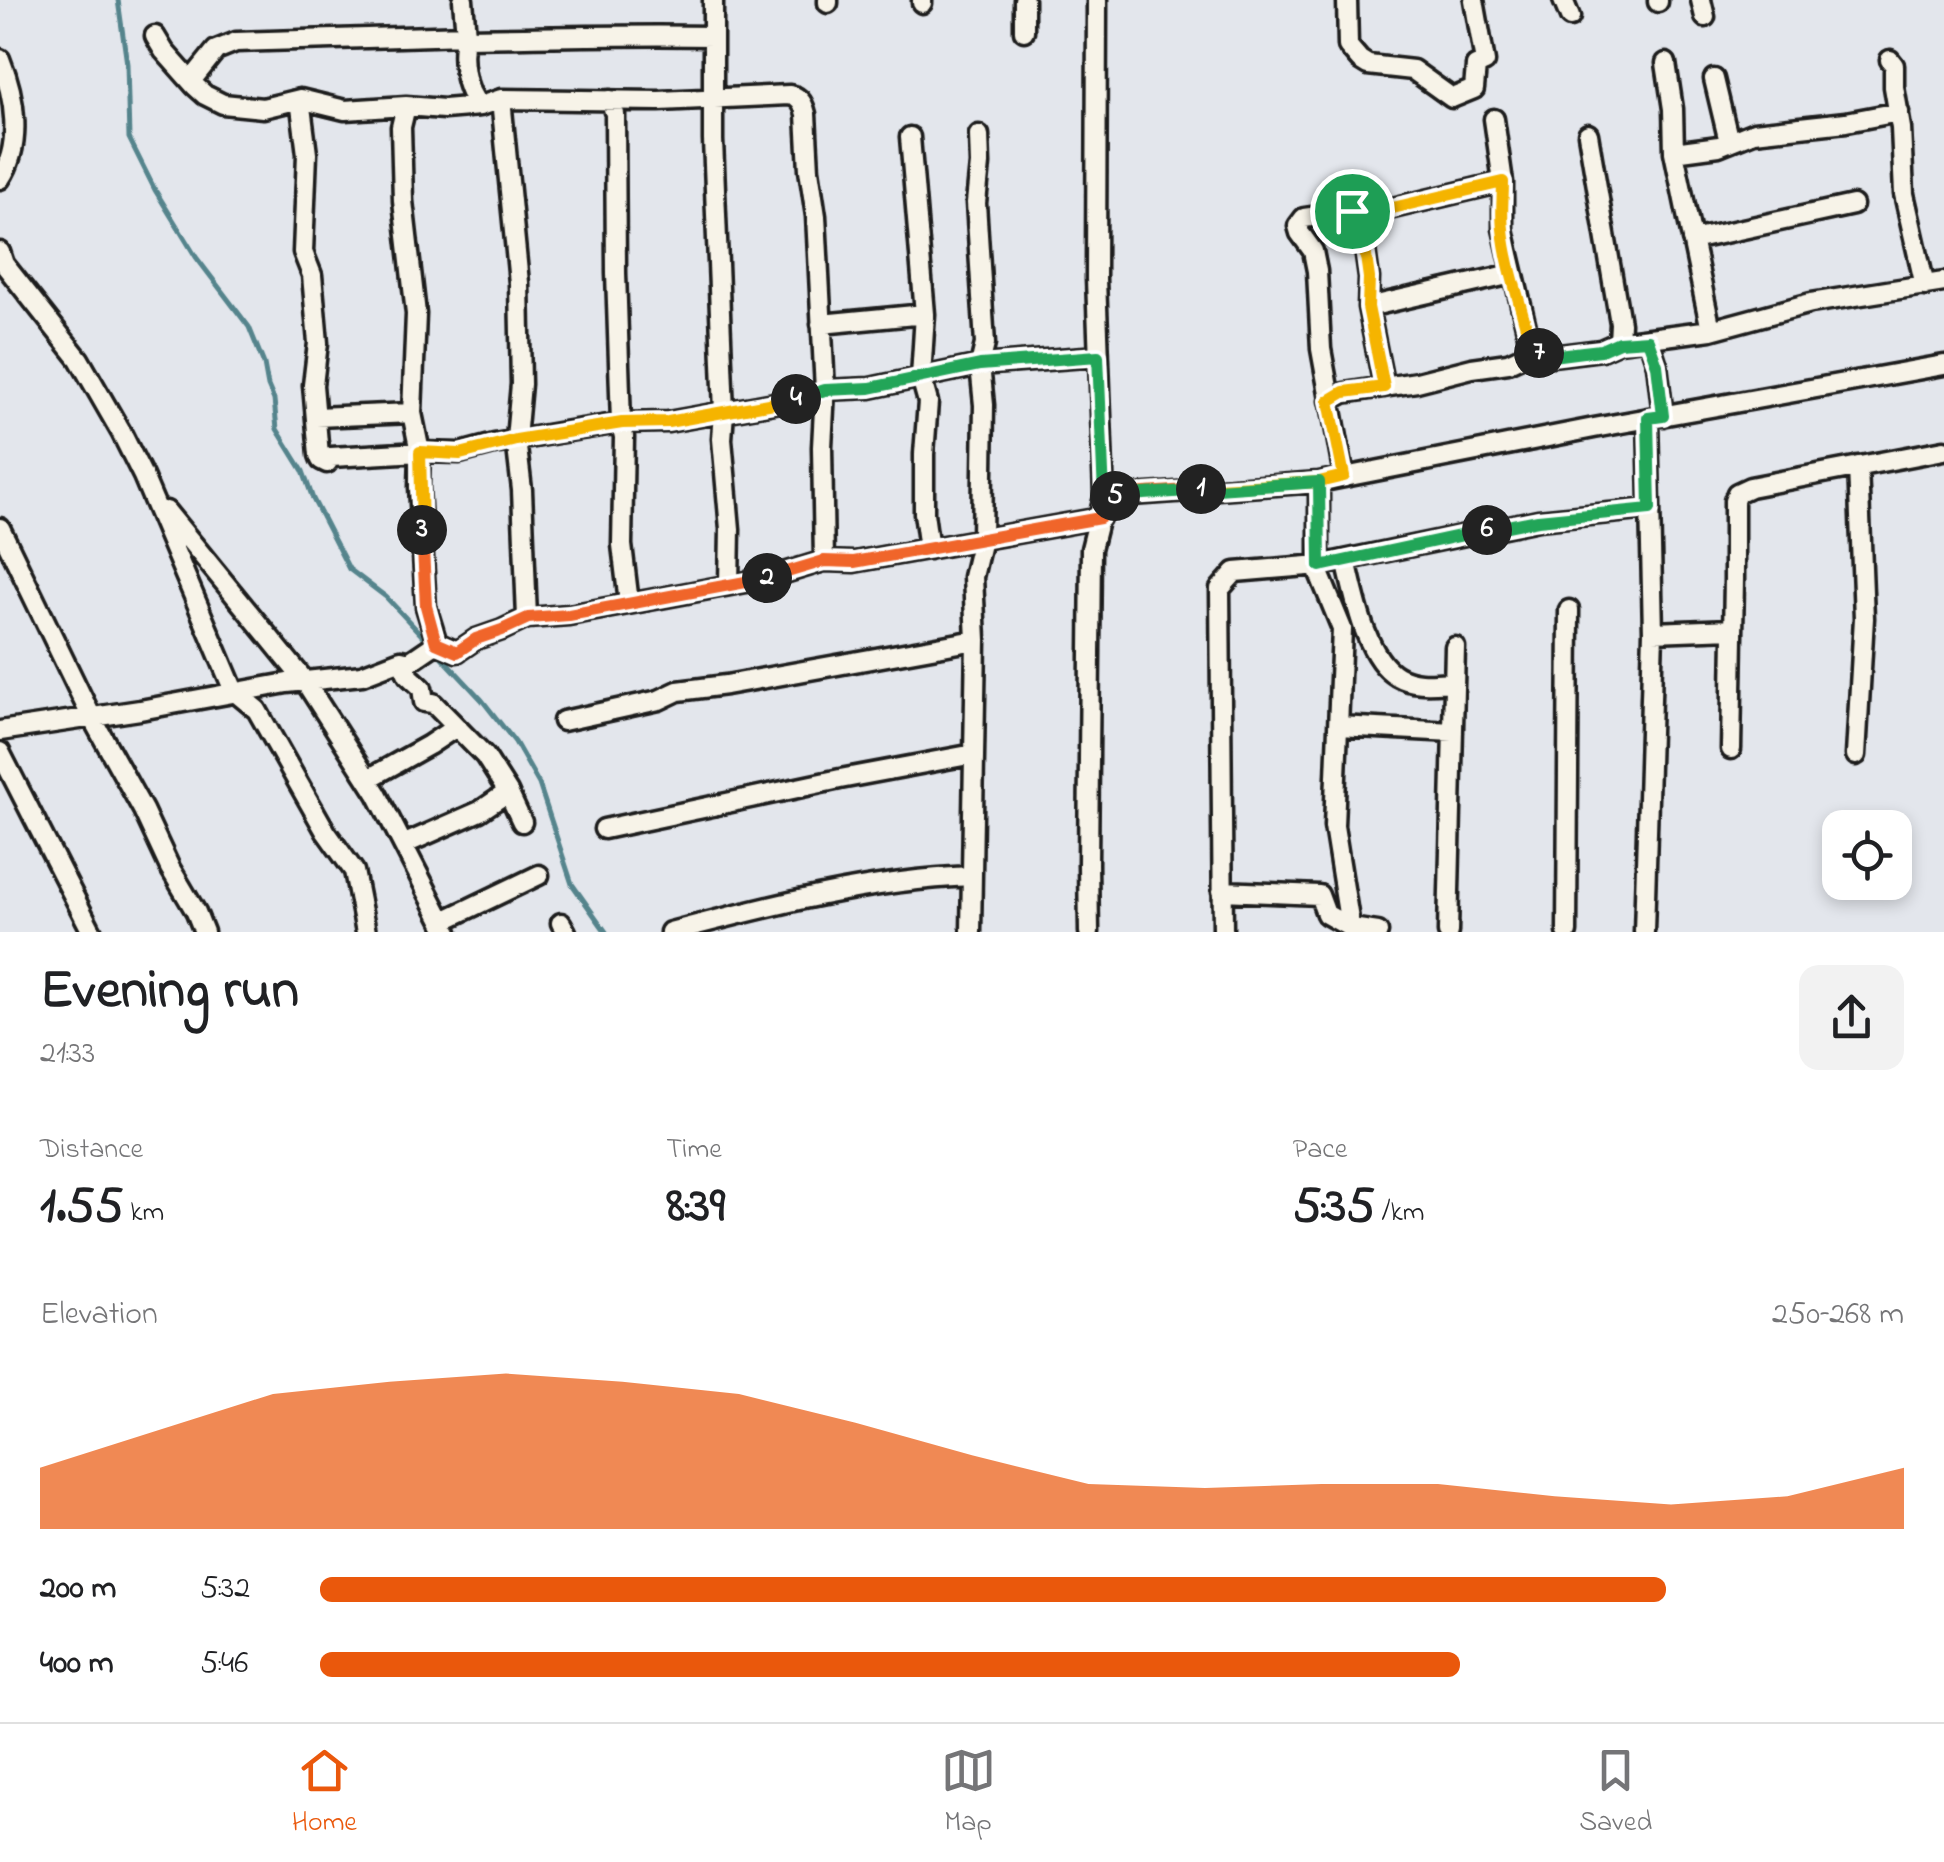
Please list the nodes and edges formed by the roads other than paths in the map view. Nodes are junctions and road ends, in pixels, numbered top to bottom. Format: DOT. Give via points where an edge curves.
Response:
graph roads {
  1 [pos="463,0"];
  2 [pos="713,0"];
  3 [pos="1024,0"];
  4 [pos="1096,0"];
  5 [pos="1348,0"];
  6 [pos="1474,0"];
  7 [pos="1024,31"];
  8 [pos="155,36"];
  9 [pos="713,36"];
  10 [pos="464,37"];
  11 [pos="0,60"];
  12 [pos="1890,60"];
  13 [pos="1666,63"];
  14 [pos="1714,79"];
  15 [pos="191,81"];
  16 [pos="300,98"];
  17 [pos="713,98"];
  18 [pos="501,99"];
  19 [pos="610,100"];
  20 [pos="406,106"];
  21 [pos="480,106"];
  22 [pos="1899,112"];
  23 [pos="1494,119"];
  24 [pos="1588,134"];
  25 [pos="979,135"];
  26 [pos="910,137"];
  27 [pos="1728,142"];
  28 [pos="1674,152"];
  29 [pos="0,179"];
  30 [pos="1503,182"];
  31 [pos="1853,205"];
  32 [pos="1352,211"];
  33 [pos="1692,240"];
  34 [pos="1,260"];
  35 [pos="1512,274"];
  36 [pos="1934,284"];
  37 [pos="1368,307"];
  38 [pos="925,314"];
  39 [pos="821,324"];
  40 [pos="1711,330"];
  41 [pos="1648,340"];
  42 [pos="1619,342"];
  43 [pos="1532,352"];
  44 [pos="1098,356"];
  45 [pos="980,365"];
  46 [pos="1944,365"];
  47 [pos="922,377"];
  48 [pos="1384,387"];
  49 [pos="825,390"];
  50 [pos="1329,401"];
  51 [pos="724,412"];
  52 [pos="412,413"];
  53 [pos="316,416"];
  54 [pos="1656,417"];
  55 [pos="622,423"];
  56 [pos="516,440"];
  57 [pos="1944,450"];
  58 [pos="420,452"];
  59 [pos="1858,466"];
  60 [pos="1344,476"];
  61 [pos="1319,482"];
  62 [pos="149,490"];
  63 [pos="1104,496"];
  64 [pos="1650,509"];
  65 [pos="1100,518"];
  66 [pos="0,528"];
  67 [pos="982,540"];
  68 [pos="929,549"];
  69 [pos="1346,560"];
  70 [pos="824,561"];
  71 [pos="1320,566"];
  72 [pos="729,584"];
  73 [pos="629,603"];
  74 [pos="1569,610"];
  75 [pos="528,618"];
  76 [pos="1732,629"];
  77 [pos="1653,632"];
  78 [pos="976,640"];
  79 [pos="436,643"];
  80 [pos="1455,647"];
  81 [pos="402,660"];
  82 [pos="304,680"];
  83 [pos="1453,682"];
  84 [pos="234,691"];
  85 [pos="92,718"];
  86 [pos="563,721"];
  87 [pos="1339,726"];
  88 [pos="456,727"];
  89 [pos="0,732"];
  90 [pos="1453,732"];
  91 [pos="1730,750"];
  92 [pos="0,752"];
  93 [pos="974,754"];
  94 [pos="1856,755"];
  95 [pos="368,779"];
  96 [pos="508,792"];
  97 [pos="522,822"];
  98 [pos="604,829"];
  99 [pos="405,844"];
  100 [pos="539,875"];
  101 [pos="971,876"];
  102 [pos="1222,891"];
  103 [pos="446,927"];
  104 [pos="1352,930"];
  105 [pos="92,932"];
  106 [pos="204,932"];
  107 [pos="366,932"];
  108 [pos="670,932"];
  109 [pos="971,932"];
  110 [pos="1089,932"];
  111 [pos="1222,932"];
  112 [pos="1378,932"];
  113 [pos="1448,932"];
  114 [pos="1567,932"];
  115 [pos="1644,932"];
  1 -- 10 [label="street"];
  2 -- 9 [label="street"];
  3 -- 7 [label="street"];
  4 -- 44 [label="street"];
  5 -- 6 [label="street" via="1348,46 1354,54 1368,66 1413,70 1452,98 1474,89 1476,66 1485,62"];
  8 -- 15 [label="street"];
  9 -- 10 [label="street"];
  9 -- 17 [label="street"];
  10 -- 15 [label="street" via="236,42 216,50"];
  10 -- 21 [label="street" via="470,91"];
  11 -- 29 [label="street" via="16,127"];
  12 -- 22 [label="street"];
  13 -- 28 [label="street"];
  14 -- 27 [label="street"];
  15 -- 16 [label="street" via="223,104 264,108"];
  16 -- 20 [label="street" via="345,110"];
  16 -- 53 [label="street" via="307,154 303,252 312,275 318,343"];
  17 -- 19 [label="street"];
  17 -- 39 [label="street" via="793,96 804,105"];
  17 -- 51 [label="street"];
  18 -- 19 [label="street"];
  18 -- 21 [label="street"];
  18 -- 56 [label="street" via="518,283"];
  19 -- 55 [label="street"];
  20 -- 21 [label="street"];
  20 -- 52 [label="street" via="403,202 416,314"];
  22 -- 27 [label="street" via="1754,132"];
  22 -- 36 [label="street" via="1904,194"];
  23 -- 30 [label="street"];
  24 -- 42 [label="street"];
  25 -- 45 [label="street" via="976,203 986,344"];
  26 -- 38 [label="street"];
  27 -- 28 [label="street"];
  28 -- 33 [label="street"];
  30 -- 32 [label="street" via="1380,211"];
  30 -- 35 [label="street"];
  31 -- 33 [label="street"];
  32 -- 37 [label="street" via="1364,242"];
  32 -- 50 [label="street" via="1304,218 1298,226 1317,272"];
  33 -- 40 [label="street"];
  34 -- 62 [label="street" via="79,359"];
  35 -- 37 [label="street"];
  35 -- 43 [label="street"];
  36 -- 40 [label="street" via="1811,303"];
  37 -- 48 [label="street"];
  38 -- 39 [label="street"];
  38 -- 47 [label="street"];
  39 -- 49 [label="street"];
  40 -- 41 [label="street"];
  41 -- 42 [label="street"];
  41 -- 54 [label="street" via="1657,365"];
  42 -- 43 [label="street" via="1552,356"];
  43 -- 48 [label="street" via="1508,363"];
  44 -- 45 [label="street"];
  44 -- 63 [label="street"];
  45 -- 47 [label="street"];
  45 -- 67 [label="street"];
  46 -- 54 [label="street"];
  47 -- 49 [label="street"];
  47 -- 68 [label="street"];
  48 -- 50 [label="street" via="1344,392"];
  49 -- 51 [label="street"];
  49 -- 70 [label="street"];
  50 -- 60 [label="street"];
  51 -- 55 [label="street"];
  51 -- 72 [label="street"];
  52 -- 53 [label="street"];
  52 -- 58 [label="street"];
  53 -- 58 [label="street" via="324,463 331,457"];
  54 -- 60 [label="street"];
  54 -- 64 [label="street"];
  55 -- 56 [label="street"];
  55 -- 73 [label="street"];
  56 -- 58 [label="street" via="460,454"];
  56 -- 75 [label="street"];
  57 -- 59 [label="street"];
  58 -- 79 [label="street" via="426,606"];
  59 -- 76 [label="street" via="1737,493"];
  59 -- 94 [label="street" via="1864,618"];
  60 -- 61 [label="street"];
  61 -- 63 [label="street"];
  61 -- 71 [label="street"];
  62 -- 82 [label="street"];
  62 -- 84 [label="street"];
  63 -- 65 [label="street"];
  64 -- 69 [label="street" via="1538,520"];
  64 -- 77 [label="street"];
  65 -- 67 [label="street"];
  65 -- 110 [label="street" via="1091,549"];
  66 -- 85 [label="street"];
  67 -- 68 [label="street"];
  67 -- 78 [label="street" via="973,577"];
  68 -- 70 [label="street"];
  69 -- 71 [label="street"];
  69 -- 83 [label="street" via="1357,609 1382,662 1418,684"];
  70 -- 72 [label="street"];
  71 -- 87 [label="street" via="1342,629"];
  71 -- 102 [label="street" via="1235,572 1220,590"];
  72 -- 73 [label="street"];
  73 -- 75 [label="street"];
  74 -- 114 [label="street"];
  75 -- 79 [label="street" via="457,652"];
  76 -- 77 [label="street"];
  76 -- 91 [label="street"];
  77 -- 115 [label="street"];
  78 -- 86 [label="street" via="678,690"];
  78 -- 93 [label="street"];
  79 -- 81 [label="street"];
  80 -- 83 [label="street"];
  81 -- 82 [label="street" via="362,674"];
  81 -- 88 [label="street" via="424,702"];
  82 -- 84 [label="street"];
  82 -- 95 [label="street"];
  83 -- 90 [label="street"];
  84 -- 85 [label="street"];
  84 -- 107 [label="street" via="257,710 354,871"];
  85 -- 89 [label="street"];
  85 -- 106 [label="street"];
  87 -- 90 [label="street"];
  87 -- 104 [label="street" via="1334,826"];
  88 -- 95 [label="street"];
  88 -- 96 [label="street"];
  90 -- 113 [label="street"];
  92 -- 105 [label="street"];
  93 -- 98 [label="street"];
  93 -- 101 [label="street"];
  95 -- 99 [label="street"];
  96 -- 97 [label="street"];
  96 -- 99 [label="street"];
  99 -- 103 [label="street"];
  100 -- 103 [label="street"];
  101 -- 108 [label="street" via="820,896"];
  101 -- 109 [label="street"];
  102 -- 104 [label="street" via="1319,895 1326,914"];
  102 -- 111 [label="street"];
  104 -- 112 [label="street"];
}
